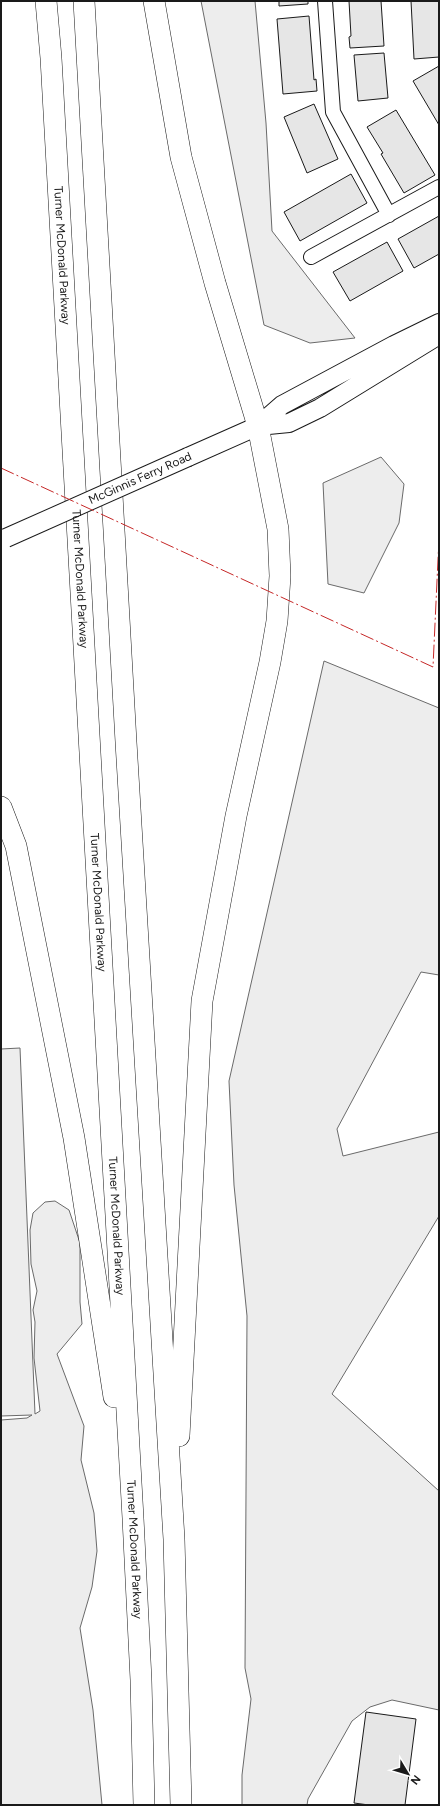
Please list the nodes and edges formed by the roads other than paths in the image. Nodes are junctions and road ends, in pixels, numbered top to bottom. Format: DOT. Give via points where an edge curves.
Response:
graph roads {
  1 [pos="46,1"];
  2 [pos="84,1"];
  3 [pos="154,1"];
  4 [pos="325,1"];
  5 [pos="439,187"];
  6 [pos="389,215"];
  7 [pos="311,257"];
  8 [pos="439,323"];
  9 [pos="439,335"];
  10 [pos="258,426"];
  11 [pos="3,539"];
  12 [pos="1,807"];
  13 [pos="133,1518"];
  14 [pos="174,1539"];
  15 [pos="144,1805"];
  16 [pos="181,1805"];
  1 -- 13 [label="highway, Turner McDonald Parkway" via="60,207"];
  2 -- 14 [label="highway"];
  3 -- 10 [label="highway" via="182,157 215,283"];
  4 -- 6 [label="street" via="333,112"];
  5 -- 6 [label="street"];
  6 -- 7 [label="street"];
  8 -- 10 [label="main road, McGinnis Ferry Road" via="282,405"];
  9 -- 10 [label="main road, McGinnis Ferry Road" via="320,408 289,423"];
  10 -- 11 [label="main road, McGinnis Ferry Road, bridge"];
  10 -- 14 [label="highway" via="278,529 280,576 277,621 236,816 202,1000"];
  12 -- 13 [label="highway" via="16,846 74,1138"];
  13 -- 15 [label="highway, Turner McDonald Parkway"];
  14 -- 16 [label="highway"];
}
